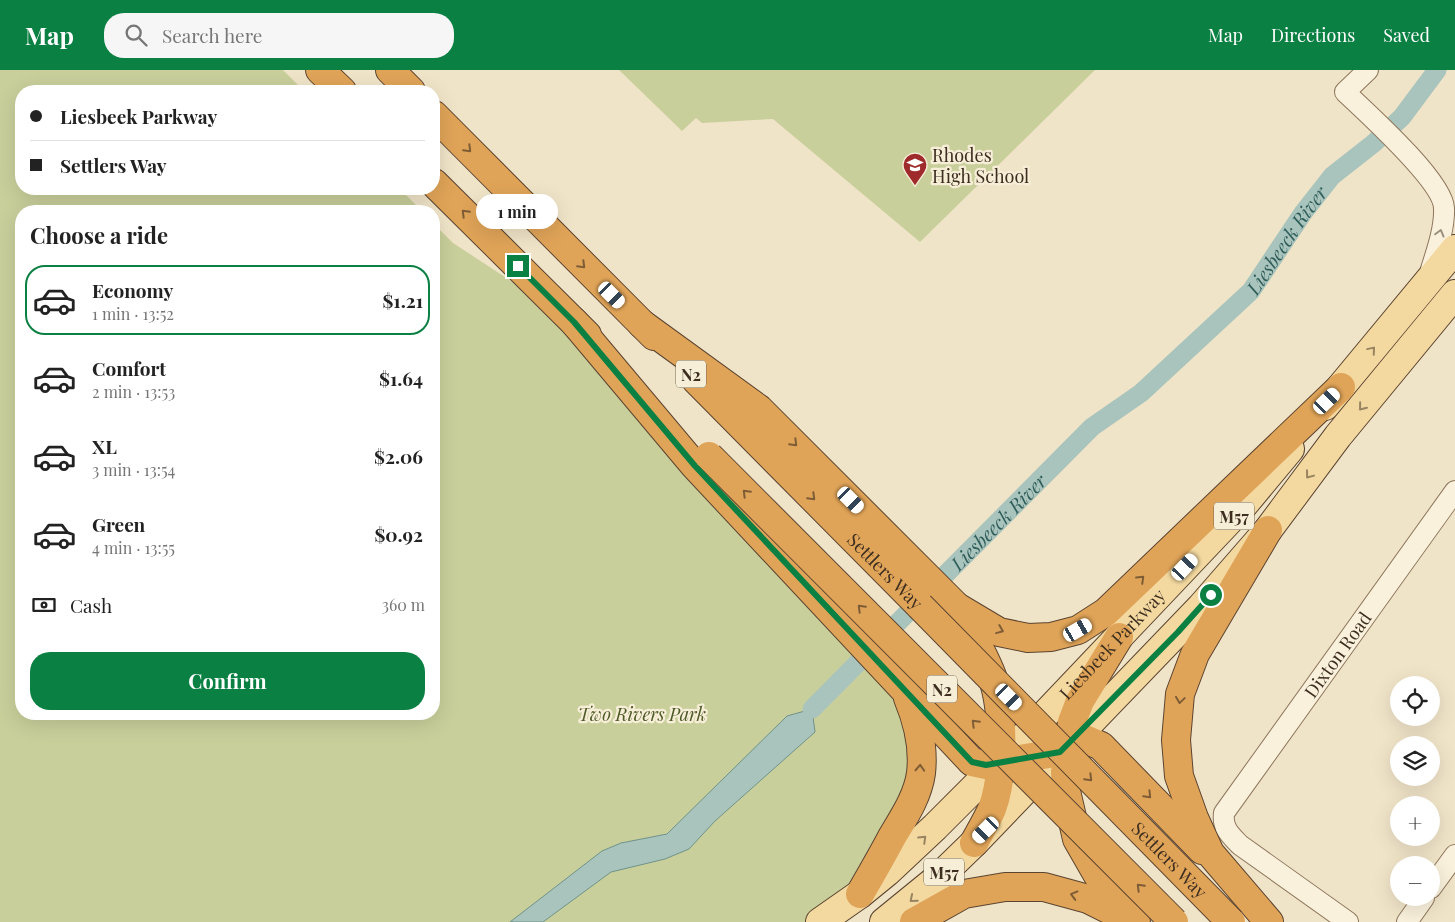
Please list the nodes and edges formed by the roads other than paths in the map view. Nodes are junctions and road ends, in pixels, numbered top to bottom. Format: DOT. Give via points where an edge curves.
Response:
graph roads {
  1 [pos="320,70"];
  2 [pos="390,70"];
  3 [pos="1368,70"];
  4 [pos="336,85"];
  5 [pos="405,85"];
  6 [pos="440,120"];
  7 [pos="1427,174"];
  8 [pos="440,189"];
  9 [pos="1455,190"];
  10 [pos="1455,249"];
  11 [pos="1428,280"];
  12 [pos="1455,294"];
  13 [pos="574,322"];
  14 [pos="642,324"];
  15 [pos="1341,387"];
  16 [pos="1455,491"];
  17 [pos="1268,530"];
  18 [pos="954,604"];
  19 [pos="1119,637"];
  20 [pos="896,679"];
  21 [pos="1065,747"];
  22 [pos="1003,759"];
  23 [pos="974,843"];
  24 [pos="1455,855"];
  25 [pos="1440,876"];
  26 [pos="860,894"];
  27 [pos="1250,900"];
  28 [pos="1418,906"];
  29 [pos="820,922"];
  30 [pos="884,922"];
  31 [pos="914,922"];
  32 [pos="1135,922"];
  33 [pos="1174,922"];
  34 [pos="1231,922"];
  35 [pos="1269,922"];
  36 [pos="1348,922"];
  37 [pos="1407,922"];
  1 -- 4 [label="highway"];
  2 -- 5 [label="highway"];
  3 -- 7 [label="street" via="1345,92"];
  6 -- 14 [label="highway, Settlers Way / N2, one-way"];
  7 -- 9 [label="street"];
  11 -- 7 [label="street, one-way" via="1443,225 1444,209 1440,194"];
  13 -- 8 [label="highway, N2, one-way"];
  10 -- 11 [label="main road, Liesbeek Parkway / M57"];
  15 -- 11 [label="main road, Liesbeek Parkway / M57, one-way"];
  12 -- 17 [label="main road, M57, one-way" via="1338,436"];
  13 -- 20 [label="highway" via="695,466"];
  33 -- 13 [label="highway, N2, one-way, bridge"];
  14 -- 18 [label="highway, one-way" via="759,409"];
  14 -- 34 [label="highway, Settlers Way / N2, one-way, bridge"];
  18 -- 15 [label="highway, one-way" via="999,632 1028,638 1078,630 1106,612"];
  15 -- 19 [label="main road, Liesbeek Parkway / M57" via="1241,508"];
  16 -- 36 [label="street, Dixton Road" via="1224,813 1224,826 1240,845"];
  17 -- 21 [label="main road, M57" via="1196,613"];
  17 -- 27 [label="highway, one-way" via="1195,654 1180,694 1176,740 1179,776 1210,853"];
  18 -- 22 [label="highway" via="992,676 1000,715"];
  19 -- 21 [label="highway" via="1080,701"];
  19 -- 22 [label="main road, Liesbeek Parkway / M57"];
  20 -- 22 [label="highway" via="972,762 986,765"];
  26 -- 20 [label="highway, one-way" via="905,814 921,774 918,727"];
  21 -- 22 [label="highway"];
  21 -- 23 [label="main road, M57"];
  21 -- 27 [label="highway, one-way" via="1085,739 1101,746"];
  21 -- 32 [label="highway" via="1066,791 1077,839 1100,879"];
  22 -- 23 [label="highway" via="992,810"];
  26 -- 22 [label="main road, Liesbeek Parkway / M57, one-way" via="913,848"];
  23 -- 30 [label="main road, M57, one-way" via="938,878"];
  24 -- 25 [label="street"];
  26 -- 29 [label="main road, Liesbeek Parkway / M57"];
  27 -- 35 [label="highway"];
  28 -- 37 [label="street"];
  32 -- 31 [label="highway, one-way" via="1088,899 1044,887 1005,887 964,894"];
}
